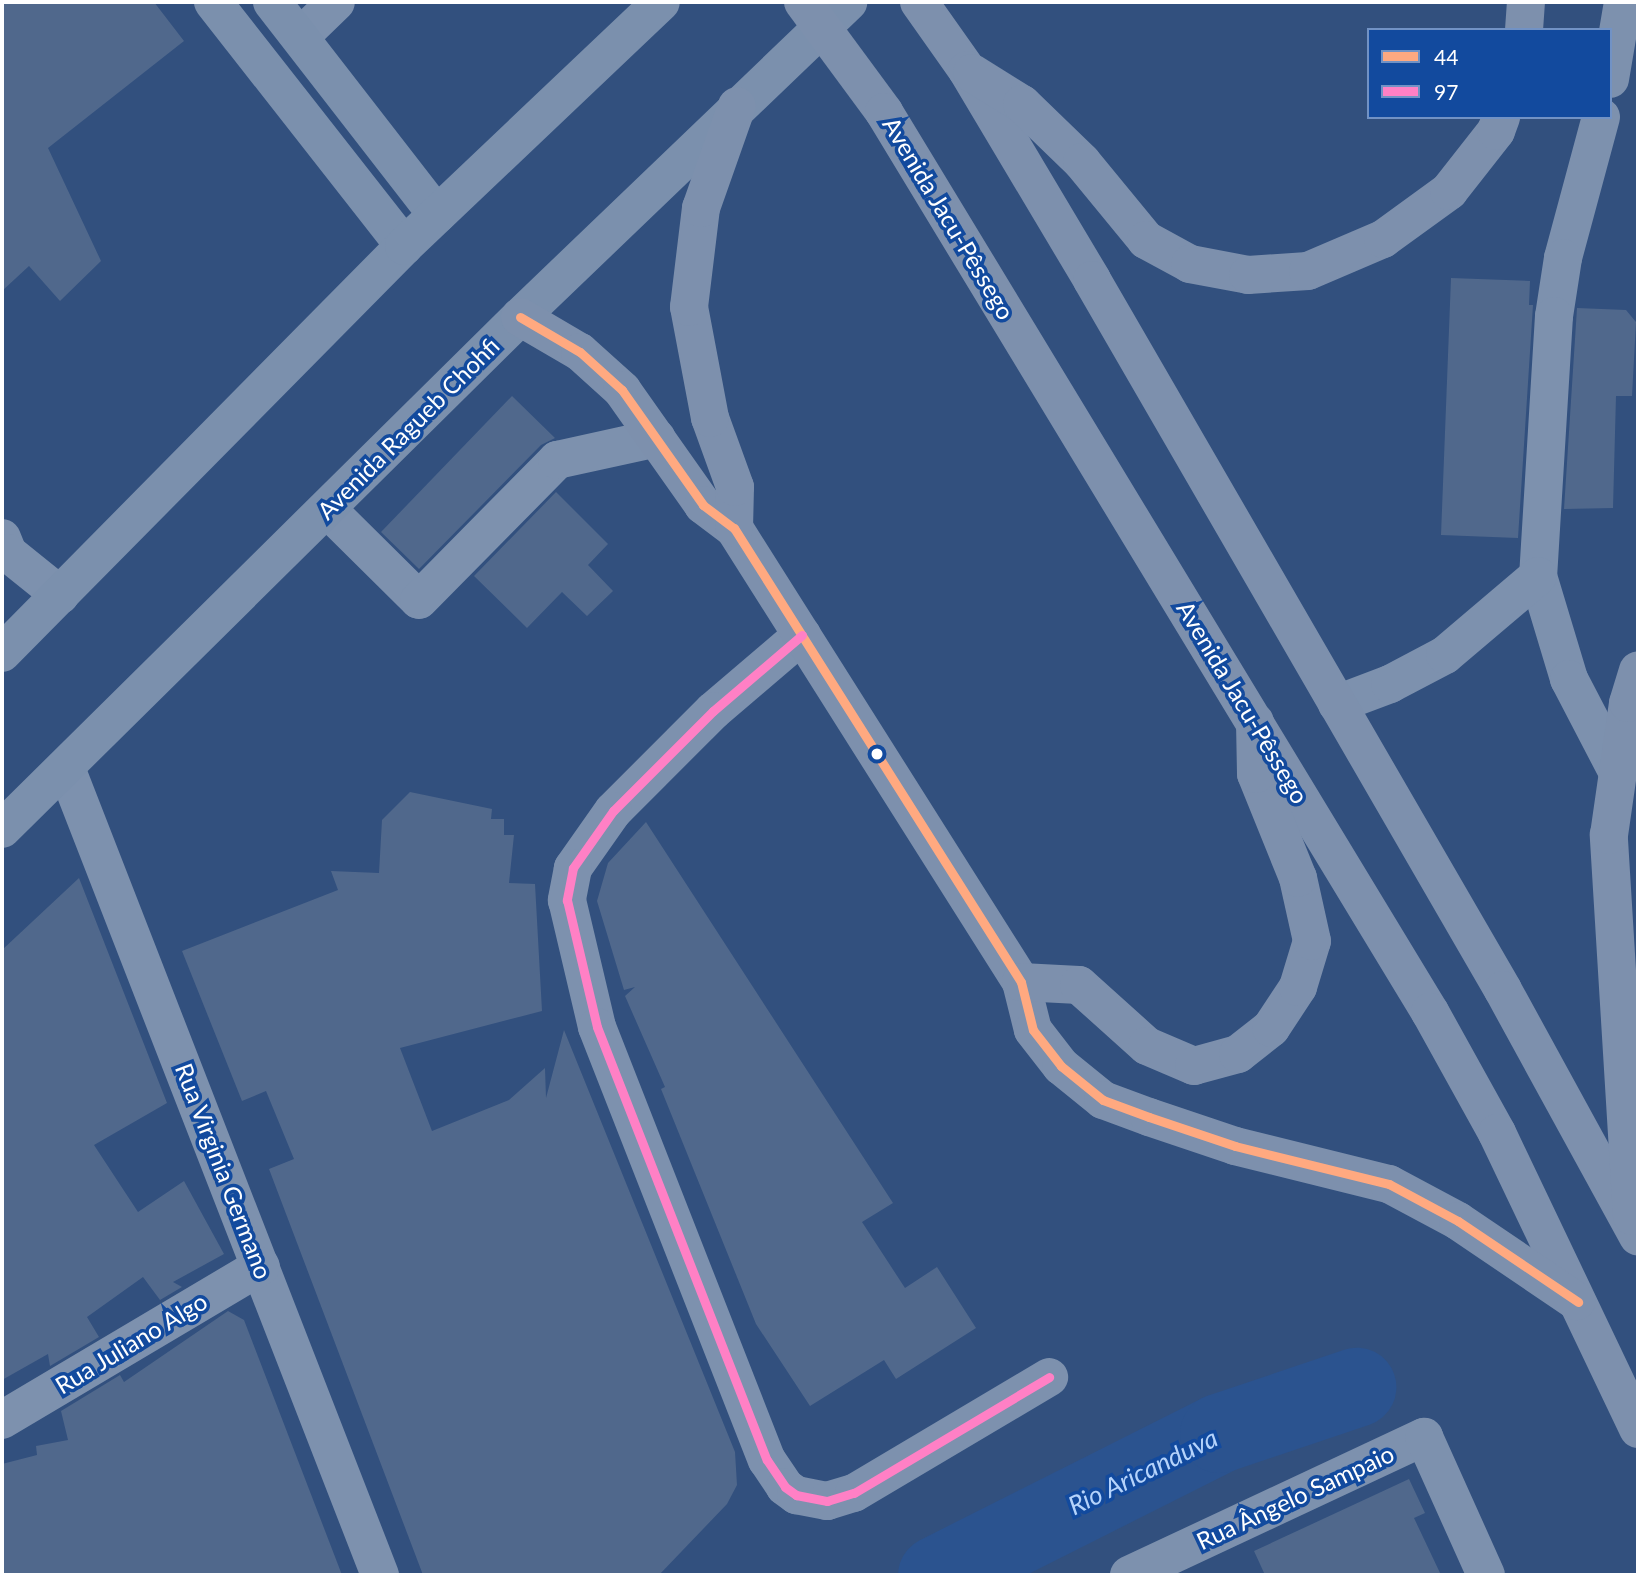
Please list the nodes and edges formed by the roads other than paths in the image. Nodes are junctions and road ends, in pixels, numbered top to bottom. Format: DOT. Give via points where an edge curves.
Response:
graph roads {
  1 [pos="213,2"];
  2 [pos="272,2"];
  3 [pos="336,2"];
  4 [pos="661,2"];
  5 [pos="803,2"];
  6 [pos="848,2"];
  7 [pos="919,2"];
  8 [pos="1526,2"];
  9 [pos="1623,2"];
  10 [pos="1524,28"];
  11 [pos="300,37"];
  12 [pos="1612,67"];
  13 [pos="967,70"];
  14 [pos="737,106"];
  15 [pos="1500,119"];
  16 [pos="1600,119"];
  17 [pos="437,215"];
  18 [pos="404,246"];
  19 [pos="520,317"];
  20 [pos="657,438"];
  21 [pos="327,509"];
  22 [pos="734,528"];
  23 [pos="2,538"];
  24 [pos="1538,576"];
  25 [pos="60,595"];
  26 [pos="802,635"];
  27 [pos="2,653"];
  28 [pos="1638,671"];
  29 [pos="1337,705"];
  30 [pos="1255,721"];
  31 [pos="66,768"];
  32 [pos="1618,773"];
  33 [pos="2,829"];
  34 [pos="1021,982"];
  35 [pos="1635,1231"];
  36 [pos="261,1266"];
  37 [pos="1578,1302"];
  38 [pos="1049,1377"];
  39 [pos="2,1420"];
  40 [pos="1638,1429"];
  41 [pos="380,1575"];
  42 [pos="1129,1575"];
  43 [pos="1486,1575"];
  1 -- 18 [label="main road"];
  2 -- 11 [label="main road"];
  3 -- 11 [label="street"];
  4 -- 17 [label="main road"];
  5 -- 30 [label="highway, Avenida Jacu-Pêssego" via="884,111"];
  6 -- 14 [label="main road, Avenida Ragueb Chohfi"];
  7 -- 13 [label="highway"];
  8 -- 10 [label="highway"];
  9 -- 12 [label="street"];
  11 -- 17 [label="main road"];
  13 -- 15 [label="highway" via="1031,112 1082,162 1146,240 1190,264 1248,275 1308,271 1383,239 1449,191"];
  13 -- 29 [label="highway"];
  14 -- 19 [label="main road, Avenida Ragueb Chohfi"];
  14 -- 22 [label="highway" via="701,208 689,307 710,418 735,486"];
  16 -- 24 [label="street" via="1563,258 1554,316"];
  17 -- 18 [label="main road"];
  18 -- 25 [label="main road"];
  19 -- 20 [label="highway" via="580,352 622,390"];
  19 -- 21 [label="main road, Avenida Ragueb Chohfi"];
  20 -- 21 [label="street" via="557,460 418,600"];
  20 -- 22 [label="highway" via="703,505"];
  21 -- 31 [label="main road, Avenida Ragueb Chohfi"];
  22 -- 26 [label="highway"];
  23 -- 25 [label="street" via="8,553"];
  24 -- 29 [label="street" via="1445,654 1391,684"];
  24 -- 32 [label="street" via="1569,680"];
  25 -- 27 [label="main road"];
  26 -- 34 [label="highway"];
  26 -- 38 [label="street" via="713,711 613,811 573,868 567,900 597,1027 767,1460 785,1487 796,1495 827,1501 854,1493"];
  28 -- 32 [label="highway" via="1628,703"];
  29 -- 35 [label="highway"];
  30 -- 34 [label="highway" via="1256,774 1298,878 1312,941 1298,987 1271,1028 1238,1054 1194,1066 1147,1046 1079,985"];
  30 -- 37 [label="highway, Avenida Jacu-Pêssego" via="1497,1133"];
  31 -- 33 [label="main road, Avenida Ragueb Chohfi"];
  31 -- 36 [label="street, Rua Virginia Germano"];
  32 -- 35 [label="highway" via="1609,835"];
  34 -- 37 [label="highway" via="1033,1030 1061,1066 1103,1100 1235,1146 1389,1184 1458,1221"];
  36 -- 39 [label="street, Rua Juliano Algo"];
  36 -- 41 [label="street, Rua Virginia Germano"];
  37 -- 40 [label="highway, Avenida Jacu-Pêssego"];
  42 -- 43 [label="street, Rua Ângelo Sampaio" via="1424,1437"];
}
